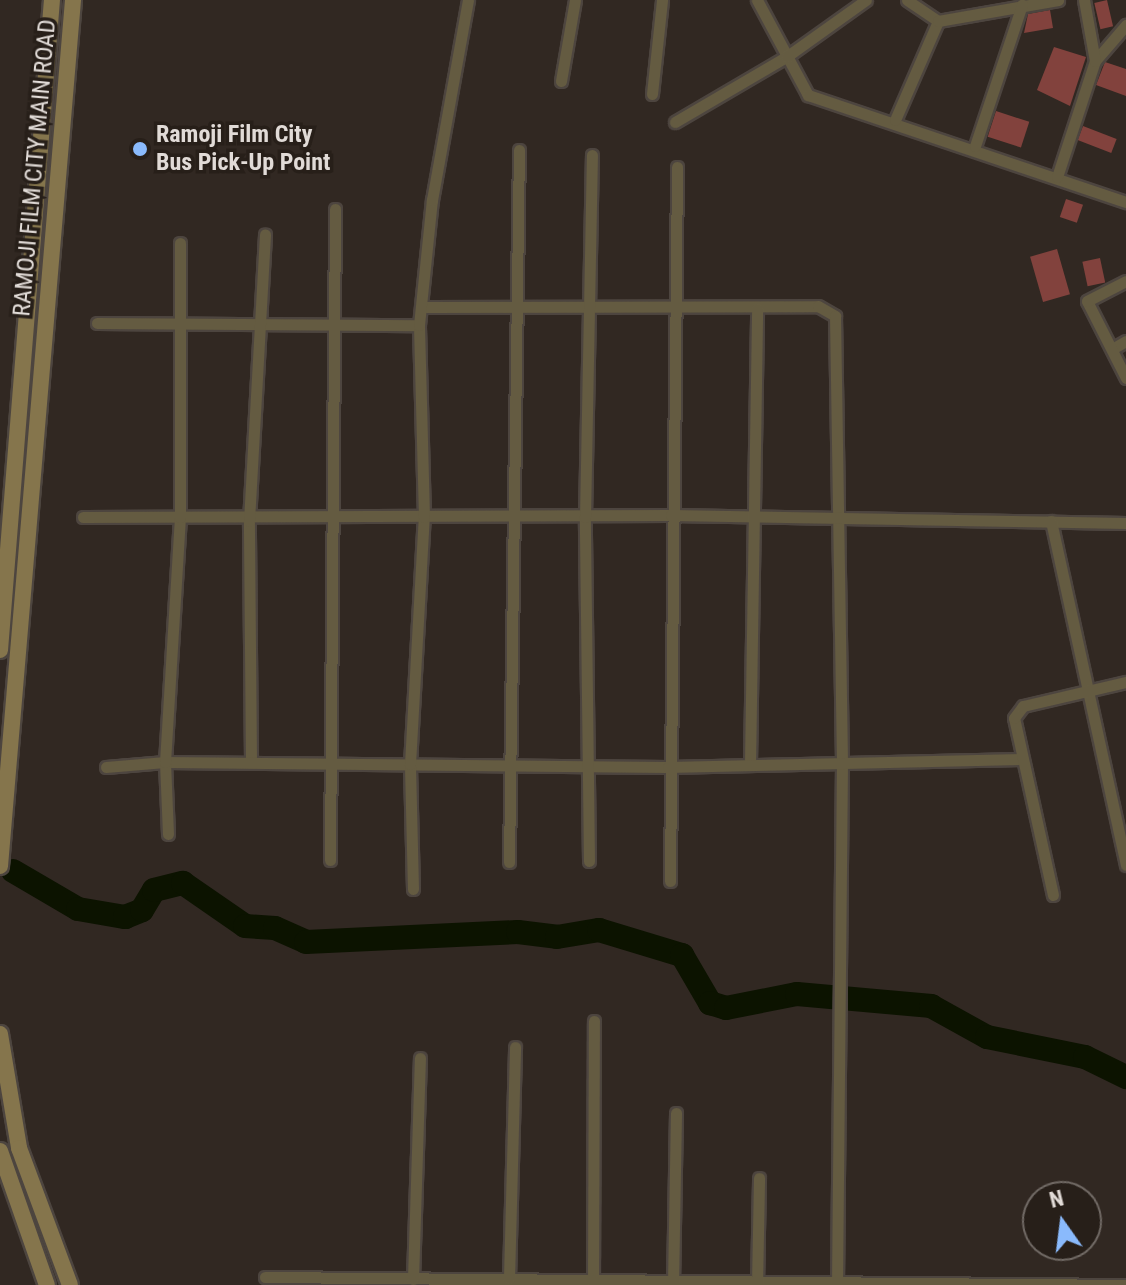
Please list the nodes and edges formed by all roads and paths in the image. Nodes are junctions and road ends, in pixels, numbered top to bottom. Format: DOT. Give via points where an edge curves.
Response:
graph roads {
  1 [pos="52,0"];
  2 [pos="73,0"];
  3 [pos="468,0"];
  4 [pos="575,0"];
  5 [pos="662,0"];
  6 [pos="757,0"];
  7 [pos="866,0"];
  8 [pos="907,0"];
  9 [pos="1084,0"];
  10 [pos="1050,1"];
  11 [pos="1022,5"];
  12 [pos="982,6"];
  13 [pos="938,21"];
  14 [pos="1126,25"];
  15 [pos="786,57"];
  16 [pos="1095,61"];
  17 [pos="561,81"];
  18 [pos="652,94"];
  19 [pos="895,120"];
  20 [pos="675,122"];
  21 [pos="975,146"];
  22 [pos="519,150"];
  23 [pos="592,155"];
  24 [pos="677,167"];
  25 [pos="1057,177"];
  26 [pos="1126,202"];
  27 [pos="335,209"];
  28 [pos="265,234"];
  29 [pos="180,243"];
  30 [pos="1126,281"];
  31 [pos="515,306"];
  32 [pos="421,307"];
  33 [pos="757,308"];
  34 [pos="678,309"];
  35 [pos="591,310"];
  36 [pos="97,323"];
  37 [pos="332,323"];
  38 [pos="177,324"];
  39 [pos="419,325"];
  40 [pos="260,326"];
  41 [pos="1126,341"];
  42 [pos="1112,349"];
  43 [pos="1126,378"];
  44 [pos="671,515"];
  45 [pos="83,517"];
  46 [pos="180,517"];
  47 [pos="424,517"];
  48 [pos="511,517"];
  49 [pos="585,517"];
  50 [pos="333,519"];
  51 [pos="836,519"];
  52 [pos="752,520"];
  53 [pos="249,521"];
  54 [pos="1051,521"];
  55 [pos="1126,523"];
  56 [pos="0,650"];
  57 [pos="1126,682"];
  58 [pos="1086,691"];
  59 [pos="1021,759"];
  60 [pos="165,762"];
  61 [pos="251,762"];
  62 [pos="329,763"];
  63 [pos="842,763"];
  64 [pos="410,764"];
  65 [pos="750,764"];
  66 [pos="509,765"];
  67 [pos="589,765"];
  68 [pos="106,767"];
  69 [pos="668,767"];
  70 [pos="168,834"];
  71 [pos="330,860"];
  72 [pos="589,861"];
  73 [pos="509,862"];
  74 [pos="1126,865"];
  75 [pos="0,866"];
  76 [pos="670,881"];
  77 [pos="413,889"];
  78 [pos="1053,895"];
  79 [pos="594,1021"];
  80 [pos="0,1034"];
  81 [pos="515,1047"];
  82 [pos="420,1058"];
  83 [pos="676,1113"];
  84 [pos="0,1151"];
  85 [pos="759,1178"];
  86 [pos="265,1277"];
  87 [pos="413,1279"];
  88 [pos="509,1279"];
  89 [pos="593,1283"];
  90 [pos="673,1283"];
  91 [pos="757,1283"];
  92 [pos="837,1283"];
  93 [pos="938,1284"];
  94 [pos="1013,1284"];
  95 [pos="47,1285"];
  96 [pos="70,1285"];
  97 [pos="1096,1285"];
  98 [pos="1126,1285"];
  1 -- 56 [label="street, RAMOJI FILM CITY MAIN ROAD"];
  2 -- 75 [label="street, RAMOJI FILM CITY MAIN ROAD"];
  3 -- 32 [label="street" via="432,200"];
  4 -- 17 [label="street"];
  5 -- 18 [label="street"];
  6 -- 15 [label="street"];
  7 -- 15 [label="street"];
  8 -- 13 [label="street"];
  9 -- 16 [label="street"];
  10 -- 11 [label="street"];
  11 -- 12 [label="street"];
  11 -- 21 [label="street"];
  12 -- 13 [label="street"];
  13 -- 19 [label="street"];
  14 -- 16 [label="street"];
  15 -- 19 [label="street" via="808,95"];
  15 -- 20 [label="street"];
  16 -- 25 [label="street"];
  19 -- 21 [label="street"];
  21 -- 25 [label="street"];
  22 -- 31 [label="street"];
  23 -- 35 [label="street"];
  24 -- 34 [label="street"];
  25 -- 26 [label="street"];
  27 -- 37 [label="street"];
  28 -- 40 [label="street"];
  29 -- 38 [label="street"];
  30 -- 42 [label="street" via="1087,301"];
  31 -- 32 [label="street"];
  31 -- 35 [label="street"];
  31 -- 48 [label="street"];
  32 -- 39 [label="street"];
  33 -- 34 [label="street"];
  33 -- 51 [label="street" via="818,306 835,316"];
  33 -- 52 [label="street"];
  34 -- 35 [label="street"];
  34 -- 44 [label="street"];
  35 -- 49 [label="street"];
  36 -- 38 [label="street"];
  37 -- 39 [label="street"];
  37 -- 40 [label="street"];
  37 -- 50 [label="street"];
  38 -- 40 [label="street"];
  38 -- 46 [label="street"];
  39 -- 47 [label="street"];
  40 -- 53 [label="street"];
  41 -- 42 [label="street"];
  42 -- 43 [label="street"];
  44 -- 49 [label="street"];
  44 -- 52 [label="street"];
  44 -- 69 [label="street"];
  45 -- 46 [label="street"];
  46 -- 53 [label="street"];
  46 -- 60 [label="street"];
  47 -- 48 [label="street"];
  47 -- 50 [label="street"];
  47 -- 64 [label="street"];
  48 -- 49 [label="street"];
  48 -- 66 [label="street"];
  49 -- 67 [label="street"];
  50 -- 53 [label="street"];
  50 -- 62 [label="street"];
  51 -- 52 [label="street"];
  51 -- 54 [label="street"];
  51 -- 63 [label="street"];
  52 -- 65 [label="street"];
  53 -- 61 [label="street"];
  54 -- 55 [label="street"];
  54 -- 58 [label="street"];
  57 -- 58 [label="street"];
  58 -- 59 [label="street" via="1017,711"];
  58 -- 74 [label="street"];
  59 -- 63 [label="street"];
  59 -- 78 [label="street"];
  60 -- 61 [label="street"];
  60 -- 68 [label="street"];
  60 -- 70 [label="street"];
  61 -- 62 [label="street"];
  62 -- 64 [label="street"];
  62 -- 71 [label="street"];
  63 -- 65 [label="street"];
  63 -- 92 [label="street"];
  64 -- 66 [label="street"];
  64 -- 77 [label="street"];
  65 -- 69 [label="street"];
  66 -- 67 [label="street"];
  66 -- 73 [label="street"];
  67 -- 69 [label="street"];
  67 -- 72 [label="street"];
  69 -- 76 [label="street"];
  79 -- 89 [label="street"];
  80 -- 96 [label="street" via="19,1148"];
  81 -- 88 [label="street"];
  82 -- 87 [label="street"];
  83 -- 90 [label="street"];
  84 -- 95 [label="street"];
  85 -- 91 [label="street"];
  86 -- 87 [label="street"];
  87 -- 88 [label="street"];
  88 -- 89 [label="street"];
  89 -- 90 [label="street"];
  90 -- 91 [label="street"];
  91 -- 92 [label="street"];
  92 -- 93 [label="street"];
  93 -- 94 [label="street"];
  94 -- 97 [label="street"];
  97 -- 98 [label="street"];
}
